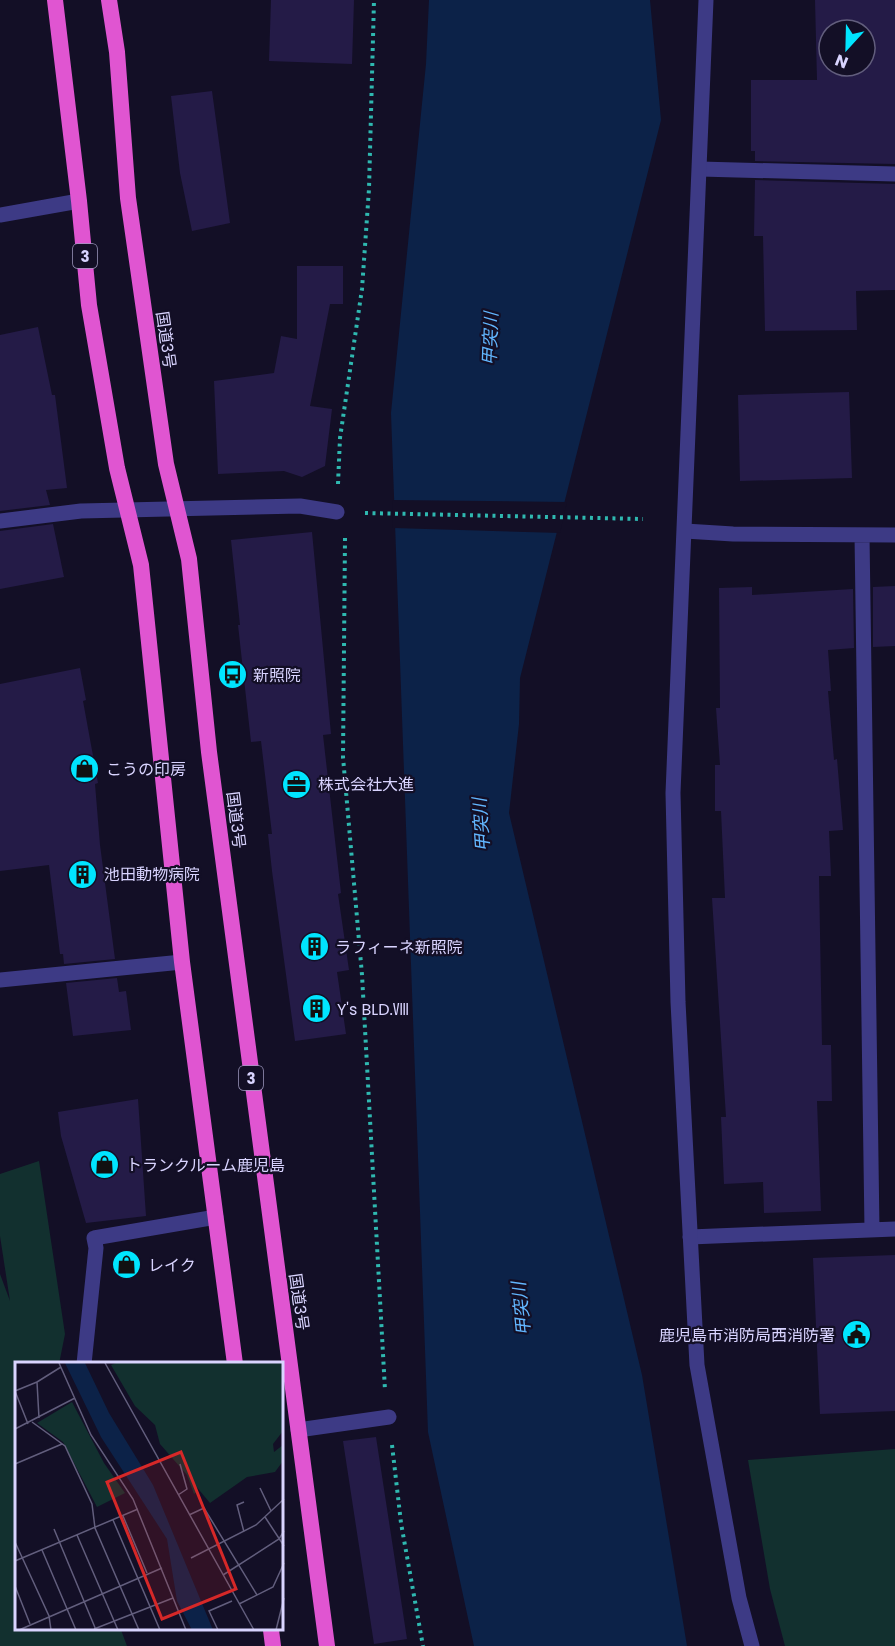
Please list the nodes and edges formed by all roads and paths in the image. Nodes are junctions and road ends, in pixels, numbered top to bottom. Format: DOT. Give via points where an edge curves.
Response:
graph roads {
  1 [pos="55,0"];
  2 [pos="109,0"];
  3 [pos="374,0"];
  4 [pos="706,0"];
  5 [pos="700,169"];
  6 [pos="895,174"];
  7 [pos="79,201"];
  8 [pos="0,215"];
  9 [pos="178,509"];
  10 [pos="128,510"];
  11 [pos="337,512"];
  12 [pos="643,519"];
  13 [pos="0,521"];
  14 [pos="685,531"];
  15 [pos="862,535"];
  16 [pos="895,535"];
  17 [pos="182,962"];
  18 [pos="0,980"];
  19 [pos="216,1217"];
  20 [pos="895,1229"];
  21 [pos="872,1230"];
  22 [pos="690,1237"];
  23 [pos="84,1362"];
  24 [pos="236,1362"];
  25 [pos="389,1417"];
  26 [pos="298,1430"];
  27 [pos="271,1631"];
  28 [pos="273,1646"];
  29 [pos="327,1646"];
  30 [pos="423,1646"];
  31 [pos="752,1646"];
  1 -- 7 [label="highway, 3"];
  2 -- 9 [label="highway, 国道3号 / 3" via="128,198 166,464"];
  3 -- 11 [label="path" via="362,289 339,438"];
  4 -- 5 [label="street"];
  5 -- 6 [label="street"];
  5 -- 14 [label="street"];
  7 -- 8 [label="street"];
  7 -- 10 [label="highway, 3" via="89,305"];
  9 -- 10 [label="street"];
  9 -- 11 [label="street" via="300,506"];
  9 -- 26 [label="highway, 国道3号 / 3" via="189,559 208,752"];
  10 -- 13 [label="street" via="81,510"];
  10 -- 17 [label="highway, 3" via="141,566"];
  11 -- 12 [label="path"];
  11 -- 25 [label="path" via="345,532 343,757 362,975"];
  14 -- 15 [label="street"];
  14 -- 22 [label="street" via="673,793 678,1002"];
  15 -- 16 [label="street"];
  15 -- 21 [label="street"];
  17 -- 18 [label="street"];
  17 -- 19 [label="highway, 3"];
  19 -- 23 [label="street" via="94,1238"];
  19 -- 24 [label="highway, 3"];
  20 -- 21 [label="street"];
  21 -- 22 [label="street"];
  22 -- 31 [label="street" via="697,1365 739,1598"];
  25 -- 26 [label="street"];
  25 -- 30 [label="path" via="401,1523"];
  26 -- 29 [label="highway, 国道3号 / 3"];
  27 -- 28 [label="highway"];
}
